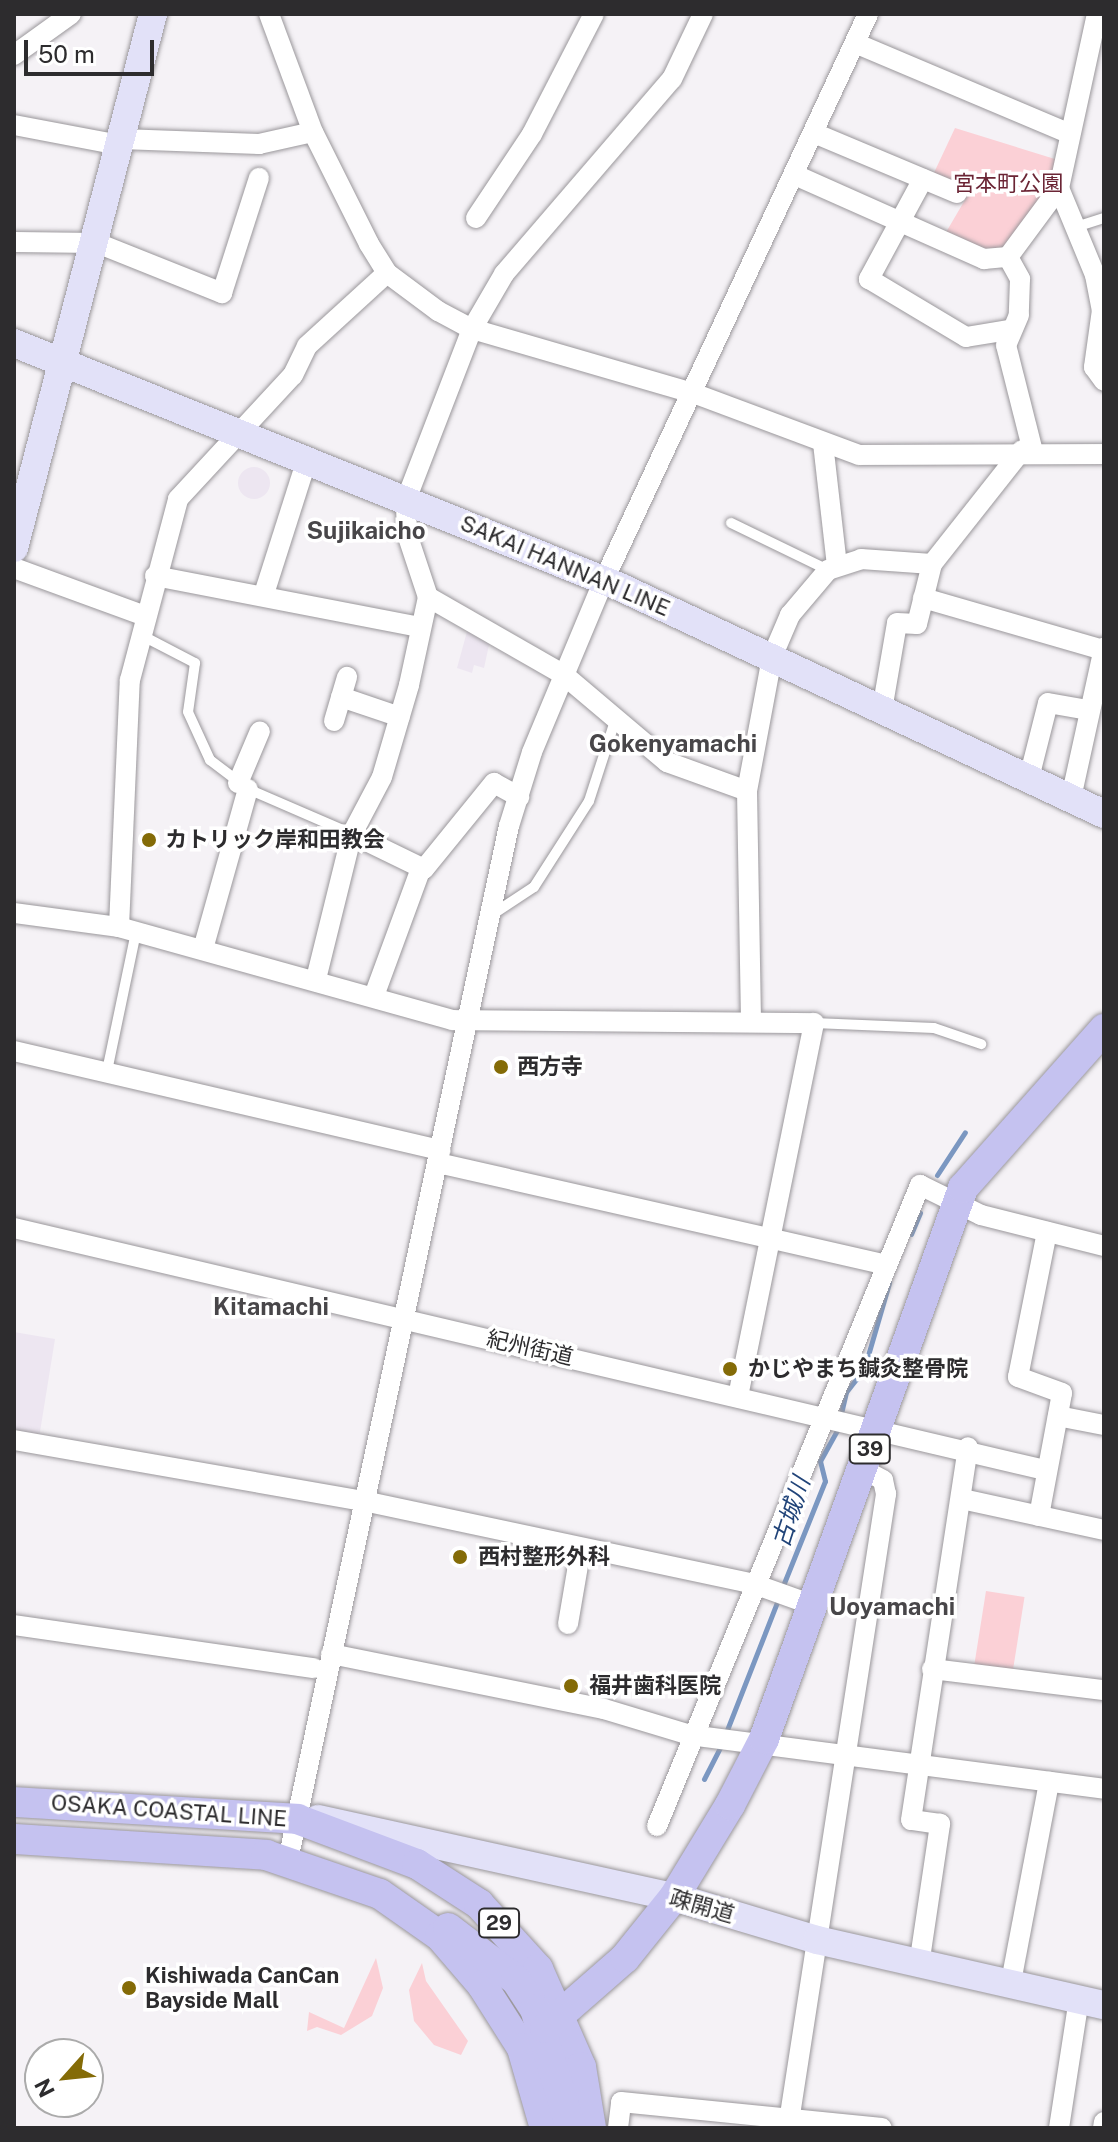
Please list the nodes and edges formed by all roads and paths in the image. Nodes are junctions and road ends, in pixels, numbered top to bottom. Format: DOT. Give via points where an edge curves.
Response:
graph roads {
  1 [pos="71,14"];
  2 [pos="153,14"];
  3 [pos="269,14"];
  4 [pos="594,14"];
  5 [pos="703,14"];
  6 [pos="868,14"];
  7 [pos="1097,14"];
  8 [pos="855,43"];
  9 [pos="14,55"];
  10 [pos="14,125"];
  11 [pos="313,132"];
  12 [pos="1066,132"];
  13 [pos="814,133"];
  14 [pos="121,142"];
  15 [pos="795,175"];
  16 [pos="259,178"];
  17 [pos="923,179"];
  18 [pos="1059,188"];
  19 [pos="957,193"];
  20 [pos="476,218"];
  21 [pos="1104,218"];
  22 [pos="902,223"];
  23 [pos="1079,226"];
  24 [pos="14,242"];
  25 [pos="97,243"];
  26 [pos="1008,257"];
  27 [pos="387,273"];
  28 [pos="472,329"];
  29 [pos="1009,330"];
  30 [pos="14,343"];
  31 [pos="67,364"];
  32 [pos="1104,381"];
  33 [pos="693,393"];
  34 [pos="237,435"];
  35 [pos="823,443"];
  36 [pos="1028,451"];
  37 [pos="1104,454"];
  38 [pos="306,462"];
  39 [pos="406,500"];
  40 [pos="731,523"];
  41 [pos="14,548"];
  42 [pos="932,564"];
  43 [pos="14,568"];
  44 [pos="832,568"];
  45 [pos="155,576"];
  46 [pos="604,580"];
  47 [pos="264,594"];
  48 [pos="428,597"];
  49 [pos="923,598"];
  50 [pos="143,625"];
  51 [pos="420,627"];
  52 [pos="1104,649"];
  53 [pos="772,657"];
  54 [pos="564,675"];
  55 [pos="882,710"];
  56 [pos="1086,710"];
  57 [pos="400,717"];
  58 [pos="334,721"];
  59 [pos="615,721"];
  60 [pos="260,731"];
  61 [pos="1029,778"];
  62 [pos="243,786"];
  63 [pos="747,791"];
  64 [pos="519,797"];
  65 [pos="1071,798"];
  66 [pos="1104,814"];
  67 [pos="352,834"];
  68 [pos="421,868"];
  69 [pos="14,913"];
  70 [pos="493,914"];
  71 [pos="128,929"];
  72 [pos="203,949"];
  73 [pos="316,979"];
  74 [pos="374,996"];
  75 [pos="751,1020"];
  76 [pos="470,1022"];
  77 [pos="814,1023"];
  78 [pos="1104,1029"];
  79 [pos="981,1044"];
  80 [pos="14,1051"];
  81 [pos="107,1071"];
  82 [pos="440,1156"];
  83 [pos="956,1204"];
  84 [pos="14,1228"];
  85 [pos="1047,1232"];
  86 [pos="775,1235"];
  87 [pos="1104,1246"];
  88 [pos="884,1264"];
  89 [pos="403,1319"];
  90 [pos="738,1397"];
  91 [pos="1058,1416"];
  92 [pos="845,1419"];
  93 [pos="1104,1425"];
  94 [pos="14,1440"];
  95 [pos="968,1447"];
  96 [pos="862,1469"];
  97 [pos="1045,1470"];
  98 [pos="962,1499"];
  99 [pos="364,1501"];
  100 [pos="1039,1516"];
  101 [pos="1104,1530"];
  102 [pos="581,1548"];
  103 [pos="780,1594"];
  104 [pos="568,1624"];
  105 [pos="14,1625"];
  106 [pos="331,1654"];
  107 [pos="314,1668"];
  108 [pos="932,1669"];
  109 [pos="1104,1690"];
  110 [pos="690,1735"];
  111 [pos="764,1739"];
  112 [pos="846,1758"];
  113 [pos="917,1769"];
  114 [pos="1049,1782"];
  115 [pos="1104,1789"];
  116 [pos="14,1802"];
  117 [pos="297,1819"];
  118 [pos="657,1826"];
  119 [pos="14,1839"];
  120 [pos="288,1860"];
  121 [pos="674,1897"];
  122 [pos="413,1913"];
  123 [pos="817,1940"];
  124 [pos="919,1965"];
  125 [pos="1010,1987"];
  126 [pos="1092,2002"];
  127 [pos="554,2021"];
  128 [pos="1104,2122"];
  129 [pos="788,2125"];
  130 [pos="860,2127"];
  131 [pos="545,2128"];
  132 [pos="571,2128"];
  133 [pos="591,2128"];
  134 [pos="618,2128"];
  135 [pos="882,2128"];
  136 [pos="1059,2128"];
  137 [pos="1103,2128"];
  1 -- 9 [label="street"];
  2 -- 14 [label="main road"];
  3 -- 11 [label="street"];
  4 -- 20 [label="street" via="532,134"];
  5 -- 28 [label="street" via="672,79 504,274"];
  6 -- 8 [label="street"];
  7 -- 12 [label="street"];
  8 -- 12 [label="street"];
  8 -- 13 [label="street"];
  10 -- 14 [label="street"];
  11 -- 14 [label="street" via="259,144"];
  11 -- 27 [label="street"];
  12 -- 18 [label="street"];
  13 -- 15 [label="street"];
  13 -- 17 [label="street"];
  14 -- 25 [label="main road"];
  15 -- 22 [label="street"];
  15 -- 33 [label="street"];
  16 -- 25 [label="street" via="222,293"];
  17 -- 19 [label="street"];
  17 -- 22 [label="street"];
  18 -- 23 [label="street"];
  18 -- 26 [label="street"];
  21 -- 23 [label="lane"];
  22 -- 26 [label="street" via="984,259"];
  22 -- 29 [label="street" via="869,279 966,337"];
  23 -- 32 [label="street" via="1102,310 1094,367"];
  24 -- 25 [label="street"];
  25 -- 31 [label="main road"];
  26 -- 29 [label="street" via="1020,279 1019,315"];
  27 -- 28 [label="street"];
  27 -- 34 [label="street" via="307,346 293,375"];
  28 -- 33 [label="street"];
  28 -- 39 [label="street"];
  29 -- 36 [label="street" via="1006,345"];
  30 -- 31 [label="main road, SAKAI HANNAN LINE"];
  31 -- 34 [label="main road, SAKAI HANNAN LINE"];
  31 -- 41 [label="main road"];
  33 -- 35 [label="street"];
  33 -- 46 [label="street"];
  34 -- 38 [label="main road, SAKAI HANNAN LINE"];
  34 -- 45 [label="street" via="178,499"];
  35 -- 36 [label="street" via="859,455"];
  35 -- 44 [label="street"];
  36 -- 37 [label="street"];
  36 -- 42 [label="street"];
  38 -- 39 [label="main road, SAKAI HANNAN LINE"];
  38 -- 47 [label="street"];
  39 -- 46 [label="main road, SAKAI HANNAN LINE"];
  39 -- 48 [label="street" via="407,534"];
  40 -- 44 [label="lane"];
  42 -- 44 [label="street" via="861,559"];
  42 -- 49 [label="street"];
  43 -- 50 [label="street"];
  44 -- 53 [label="street" via="790,615"];
  45 -- 47 [label="street"];
  45 -- 50 [label="street"];
  46 -- 53 [label="main road, SAKAI HANNAN LINE"];
  46 -- 54 [label="street"];
  47 -- 51 [label="street"];
  48 -- 51 [label="street"];
  48 -- 54 [label="street"];
  49 -- 52 [label="street"];
  49 -- 55 [label="street" via="917,624 897,623"];
  50 -- 62 [label="lane" via="190,655 196,669 188,712 210,760"];
  50 -- 71 [label="street" via="130,680"];
  51 -- 57 [label="street"];
  52 -- 56 [label="street"];
  53 -- 55 [label="main road, SAKAI HANNAN LINE"];
  53 -- 63 [label="street"];
  54 -- 59 [label="street"];
  54 -- 64 [label="street"];
  55 -- 61 [label="main road, SAKAI HANNAN LINE"];
  56 -- 61 [label="street" via="1048,703"];
  56 -- 65 [label="street"];
  57 -- 58 [label="street" via="344,687"];
  57 -- 67 [label="street" via="382,777"];
  59 -- 63 [label="street" via="667,762"];
  59 -- 70 [label="lane" via="589,801 534,887"];
  60 -- 62 [label="street"];
  61 -- 65 [label="main road, SAKAI HANNAN LINE"];
  62 -- 67 [label="lane"];
  62 -- 72 [label="street"];
  63 -- 75 [label="street"];
  64 -- 68 [label="street" via="494,783"];
  64 -- 70 [label="street"];
  65 -- 66 [label="main road, SAKAI HANNAN LINE"];
  67 -- 68 [label="street"];
  67 -- 73 [label="street"];
  68 -- 74 [label="street"];
  69 -- 71 [label="street"];
  70 -- 76 [label="street"];
  71 -- 72 [label="street"];
  71 -- 81 [label="lane"];
  72 -- 73 [label="street"];
  73 -- 74 [label="street"];
  74 -- 76 [label="street"];
  75 -- 76 [label="street"];
  75 -- 77 [label="street"];
  76 -- 82 [label="street"];
  77 -- 79 [label="lane" via="934,1028"];
  77 -- 86 [label="street"];
  78 -- 83 [label="main road, 39" via="974,1169"];
  80 -- 81 [label="street"];
  81 -- 82 [label="street"];
  82 -- 86 [label="street"];
  82 -- 89 [label="street"];
  83 -- 85 [label="street"];
  83 -- 88 [label="street" via="920,1185"];
  83 -- 92 [label="main road, 39"];
  84 -- 89 [label="street, 紀州街道"];
  85 -- 87 [label="street"];
  85 -- 91 [label="street" via="1018,1377 1062,1393"];
  86 -- 88 [label="street"];
  86 -- 90 [label="street"];
  88 -- 92 [label="street"];
  89 -- 90 [label="street, 紀州街道"];
  89 -- 99 [label="street"];
  90 -- 92 [label="street, 紀州街道"];
  91 -- 93 [label="street"];
  91 -- 97 [label="street"];
  92 -- 95 [label="street, 紀州街道"];
  92 -- 96 [label="main road, 39"];
  92 -- 103 [label="street"];
  94 -- 99 [label="street"];
  95 -- 97 [label="street, 紀州街道"];
  95 -- 98 [label="street"];
  96 -- 103 [label="main road, 39"];
  96 -- 112 [label="street" via="883,1480 886,1494"];
  97 -- 100 [label="street"];
  98 -- 100 [label="street"];
  98 -- 108 [label="street"];
  99 -- 102 [label="street"];
  99 -- 106 [label="street"];
  100 -- 101 [label="street"];
  102 -- 103 [label="street"];
  102 -- 104 [label="street"];
  103 -- 110 [label="street"];
  103 -- 111 [label="main road, 39"];
  105 -- 107 [label="street"];
  106 -- 110 [label="street" via="604,1709"];
  106 -- 117 [label="street"];
  108 -- 109 [label="street"];
  108 -- 113 [label="street"];
  110 -- 111 [label="street"];
  110 -- 118 [label="street"];
  111 -- 112 [label="street"];
  111 -- 121 [label="main road, 39"];
  112 -- 113 [label="street"];
  112 -- 123 [label="street"];
  113 -- 114 [label="street"];
  113 -- 124 [label="street" via="911,1820 940,1824"];
  114 -- 115 [label="street"];
  114 -- 125 [label="street"];
  116 -- 117 [label="main road, OSAKA COASTAL LINE / 29"];
  117 -- 120 [label="street"];
  117 -- 121 [label="main road, 疎開道" via="331,1819"];
  117 -- 127 [label="main road, OSAKA COASTAL LINE / 29" via="452,1884 514,1937"];
  119 -- 120 [label="main road, OSAKA COASTAL LINE / 29" via="167,1844"];
  120 -- 122 [label="main road, OSAKA COASTAL LINE / 29" via="349,1880"];
  121 -- 123 [label="main road, 疎開道"];
  121 -- 127 [label="main road, 39" via="625,1958"];
  122 -- 127 [label="main road" via="482,1948"];
  122 -- 131 [label="main road, OSAKA COASTAL LINE / 29" via="464,1959 508,2025"];
  123 -- 124 [label="main road, 疎開道"];
  123 -- 129 [label="street"];
  124 -- 125 [label="main road, 疎開道"];
  125 -- 126 [label="main road, 疎開道"];
  126 -- 136 [label="street"];
  127 -- 132 [label="main road"];
  127 -- 133 [label="main road, OSAKA COASTAL LINE / 29"];
  128 -- 137 [label="street"];
  129 -- 130 [label="street"];
  129 -- 134 [label="street" via="621,2102"];
  130 -- 135 [label="street"];
}
